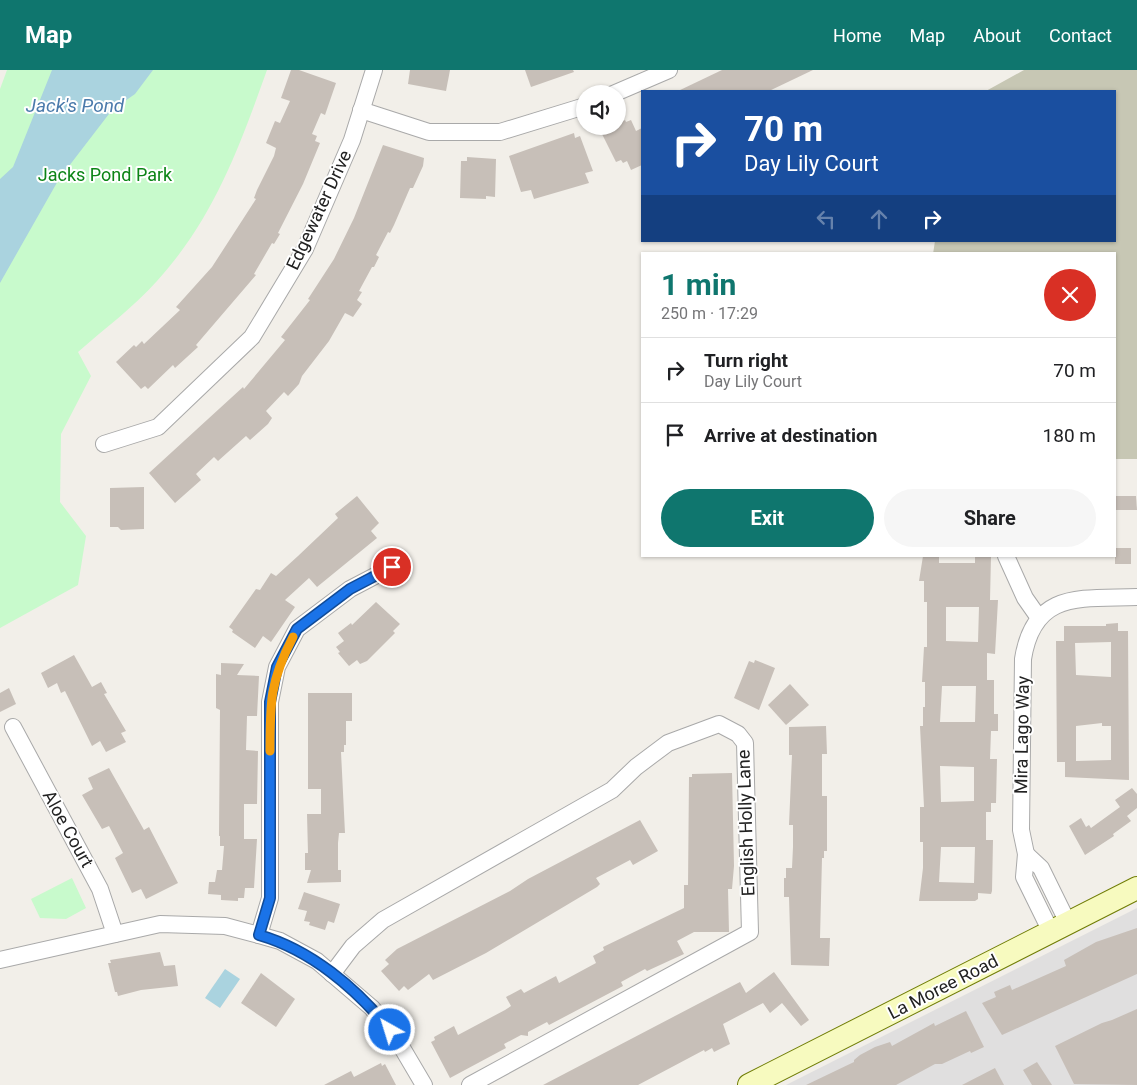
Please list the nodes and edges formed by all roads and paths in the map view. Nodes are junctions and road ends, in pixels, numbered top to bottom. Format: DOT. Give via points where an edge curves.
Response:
graph roads {
  1 [pos="374,70"];
  2 [pos="669,70"];
  3 [pos="626,88"];
  4 [pos="576,109"];
  5 [pos="361,110"];
  6 [pos="104,444"];
  7 [pos="1006,557"];
  8 [pos="392,567"];
  9 [pos="1137,597"];
  10 [pos="1039,618"];
  11 [pos="12,727"];
  12 [pos="1137,888"];
  13 [pos="1060,927"];
  14 [pos="115,934"];
  15 [pos="259,935"];
  16 [pos="0,960"];
  17 [pos="332,974"];
  18 [pos="424,1085"];
  19 [pos="470,1085"];
  20 [pos="749,1085"];
  1 -- 5 [label="street, Edgewater Drive"];
  2 -- 3 [label="street"];
  4 -- 5 [label="street" via="500,132 429,132"];
  5 -- 6 [label="street, Edgewater Drive" via="352,140 305,249 252,337 158,427"];
  7 -- 10 [label="street" via="1025,598"];
  8 -- 15 [label="street" via="350,589 297,629 277,667 270,702 270,898"];
  9 -- 10 [label="street, Mira Lago Way" via="1077,599 1054,606"];
  10 -- 13 [label="street, Mira Lago Way" via="1026,638 1023,659 1021,830 1026,854 1040,868"];
  11 -- 14 [label="street, Aloe Court" via="100,889"];
  12 -- 13 [label="street, La Moree Road"];
  13 -- 20 [label="street, La Moree Road"];
  14 -- 15 [label="street" via="160,924 225,926"];
  14 -- 16 [label="street"];
  15 -- 17 [label="street" via="280,941"];
  17 -- 18 [label="street" via="372,1008 398,1041"];
  17 -- 19 [label="street, English Holly Lane" via="353,946 383,920 612,790 668,743 720,724 738,734 744,743 750,932"];
}
